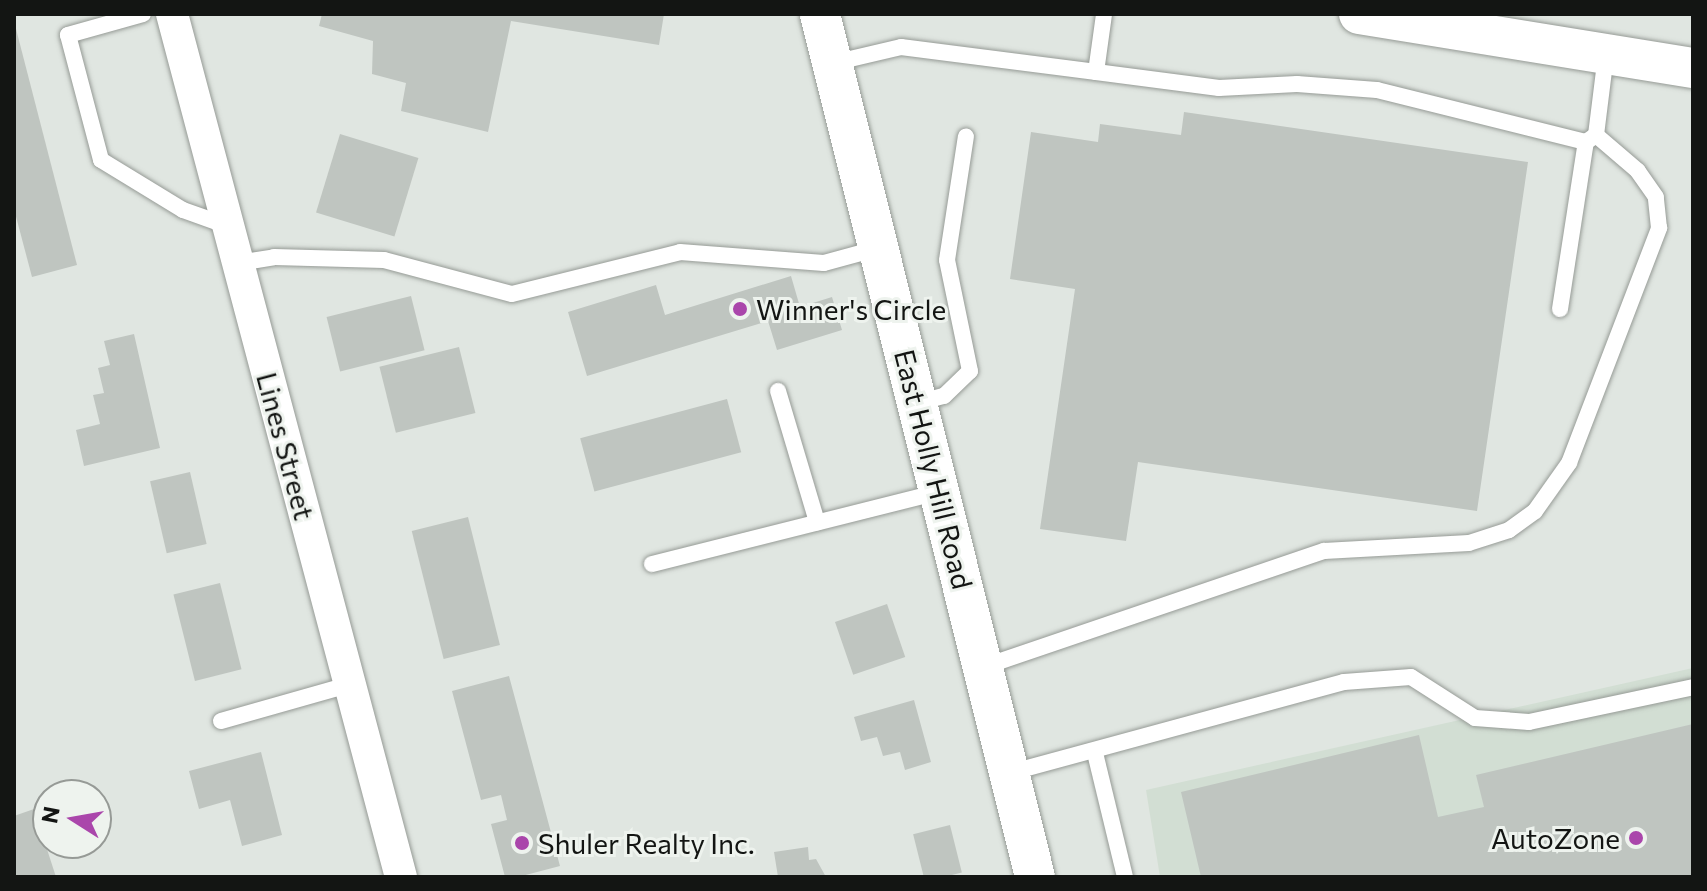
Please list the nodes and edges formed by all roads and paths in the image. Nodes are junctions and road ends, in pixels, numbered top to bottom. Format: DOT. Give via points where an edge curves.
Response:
graph roads {
  1 [pos="143,14"];
  2 [pos="172,14"];
  3 [pos="820,14"];
  4 [pos="1104,14"];
  5 [pos="1359,14"];
  6 [pos="1606,54"];
  7 [pos="833,63"];
  8 [pos="1693,68"];
  9 [pos="1096,72"];
  10 [pos="966,136"];
  11 [pos="1591,139"];
  12 [pos="228,226"];
  13 [pos="879,248"];
  14 [pos="238,263"];
  15 [pos="1560,309"];
  16 [pos="778,391"];
  17 [pos="917,403"];
  18 [pos="939,491"];
  19 [pos="817,522"];
  20 [pos="652,564"];
  21 [pos="983,667"];
  22 [pos="348,685"];
  23 [pos="1693,687"];
  24 [pos="221,721"];
  25 [pos="1095,753"];
  26 [pos="1009,773"];
  27 [pos="401,877"];
  28 [pos="1035,877"];
  29 [pos="1125,877"];
  1 -- 12 [label="lane" via="68,35 101,160 183,210"];
  2 -- 12 [label="street, Lines Street"];
  3 -- 7 [label="street, East Holly Hill Road"];
  4 -- 9 [label="lane"];
  5 -- 6 [label="street"];
  6 -- 8 [label="street"];
  6 -- 11 [label="lane"];
  7 -- 9 [label="lane" via="901,47"];
  7 -- 13 [label="street, East Holly Hill Road"];
  9 -- 11 [label="lane" via="1219,88 1297,84 1377,90"];
  10 -- 17 [label="lane" via="947,260 970,371 944,396"];
  11 -- 15 [label="lane"];
  11 -- 21 [label="lane" via="1638,171 1656,197 1659,228 1569,463 1535,511 1509,530 1469,543 1324,551"];
  12 -- 14 [label="street, Lines Street"];
  13 -- 14 [label="lane" via="824,263 680,252 512,294 384,260 274,257"];
  13 -- 17 [label="street, East Holly Hill Road"];
  14 -- 22 [label="street, Lines Street"];
  16 -- 19 [label="lane"];
  17 -- 18 [label="street, East Holly Hill Road"];
  18 -- 19 [label="lane"];
  18 -- 21 [label="street, East Holly Hill Road"];
  19 -- 20 [label="lane"];
  21 -- 26 [label="street, East Holly Hill Road"];
  22 -- 24 [label="lane"];
  22 -- 27 [label="street, Lines Street"];
  23 -- 25 [label="lane" via="1529,722 1475,718 1411,677 1344,682"];
  25 -- 26 [label="lane"];
  25 -- 29 [label="lane"];
  26 -- 28 [label="street, East Holly Hill Road"];
}
